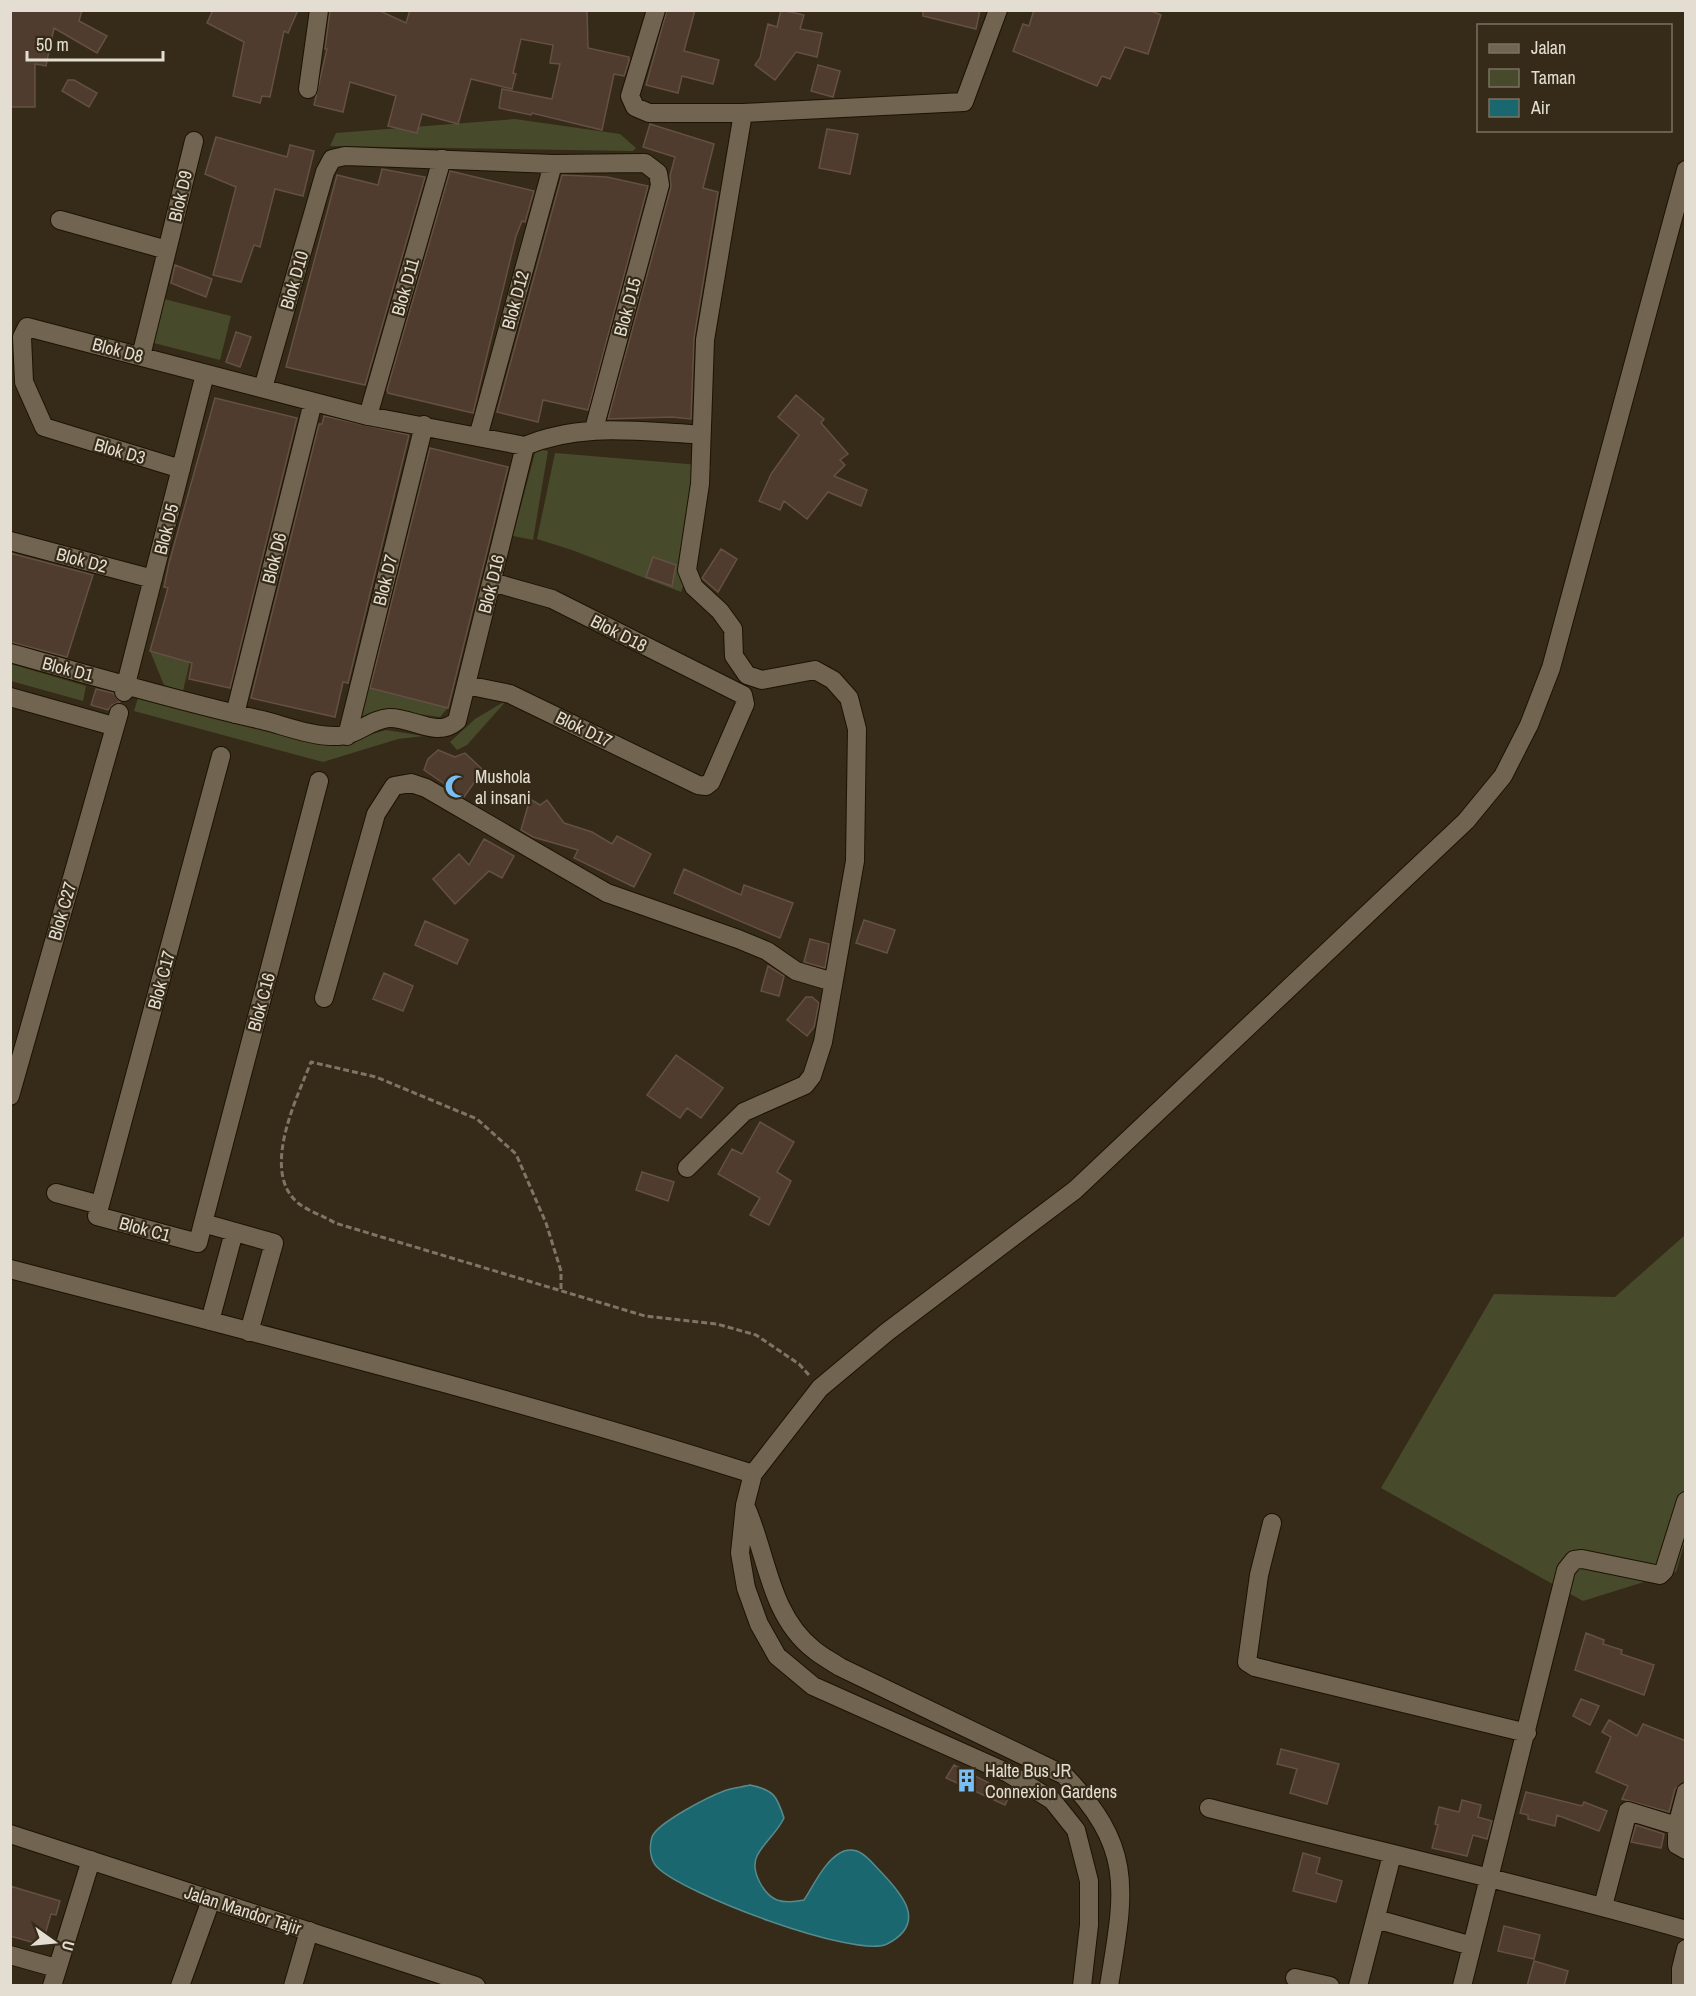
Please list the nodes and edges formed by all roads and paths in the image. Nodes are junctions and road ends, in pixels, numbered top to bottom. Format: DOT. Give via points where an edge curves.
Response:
graph roads {
  1 [pos="319,10"];
  2 [pos="656,10"];
  3 [pos="998,10"];
  4 [pos="308,89"];
  5 [pos="743,113"];
  6 [pos="194,141"];
  7 [pos="442,159"];
  8 [pos="553,164"];
  9 [pos="1686,170"];
  10 [pos="60,220"];
  11 [pos="167,250"];
  12 [pos="141,356"];
  13 [pos="205,374"];
  14 [pos="263,388"];
  15 [pos="313,402"];
  16 [pos="369,416"];
  17 [pos="424,425"];
  18 [pos="594,429"];
  19 [pos="58,434"];
  20 [pos="691,434"];
  21 [pos="478,437"];
  22 [pos="525,446"];
  23 [pos="181,469"];
  24 [pos="10,541"];
  25 [pos="153,579"];
  26 [pos="492,582"];
  27 [pos="10,653"];
  28 [pos="466,685"];
  29 [pos="125,688"];
  30 [pos="10,697"];
  31 [pos="235,714"];
  32 [pos="347,736"];
  33 [pos="221,756"];
  34 [pos="319,781"];
  35 [pos="698,785"];
  36 [pos="833,982"];
  37 [pos="324,998"];
  38 [pos="10,1096"];
  39 [pos="687,1168"];
  40 [pos="56,1193"];
  41 [pos="100,1205"];
  42 [pos="203,1223"];
  43 [pos="234,1232"];
  44 [pos="10,1269"];
  45 [pos="561,1289"];
  46 [pos="210,1321"];
  47 [pos="249,1332"];
  48 [pos="820,1388"];
  49 [pos="753,1474"];
  50 [pos="1686,1501"];
  51 [pos="745,1505"];
  52 [pos="1272,1523"];
  53 [pos="1527,1733"];
  54 [pos="1686,1792"];
  55 [pos="1209,1808"];
  56 [pos="1677,1826"];
  57 [pos="10,1834"];
  58 [pos="1686,1851"];
  59 [pos="1392,1855"];
  60 [pos="91,1860"];
  61 [pos="1491,1877"];
  62 [pos="211,1900"];
  63 [pos="1603,1906"];
  64 [pos="1376,1919"];
  65 [pos="1686,1930"];
  66 [pos="309,1931"];
  67 [pos="1473,1947"];
  68 [pos="1686,1949"];
  69 [pos="10,1954"];
  70 [pos="54,1977"];
  71 [pos="1295,1978"];
  72 [pos="180,1986"];
  73 [pos="292,1986"];
  74 [pos="476,1986"];
  75 [pos="1082,1986"];
  76 [pos="1109,1986"];
  77 [pos="1330,1986"];
  78 [pos="1358,1986"];
  79 [pos="1462,1986"];
  80 [pos="1681,1986"];
  1 -- 4 [label="street"];
  2 -- 5 [label="street" via="630,96 635,107 649,113"];
  3 -- 5 [label="street" via="964,102"];
  5 -- 36 [label="street" via="705,340 700,484 687,570 694,587 733,629 734,656 747,675 762,680 815,670 833,680 849,698 857,729 855,861"];
  6 -- 11 [label="street, Blok D9"];
  7 -- 8 [label="street"];
  7 -- 14 [label="street, Blok D10" via="332,159"];
  7 -- 16 [label="street, Blok D11"];
  8 -- 18 [label="street, Blok D15" via="645,163 658,173 660,185"];
  8 -- 21 [label="street, Blok D12"];
  9 -- 48 [label="street" via="1551,668 1530,725 1503,776 1466,821 1075,1190 887,1332"];
  10 -- 11 [label="street"];
  11 -- 12 [label="street, Blok D9"];
  12 -- 13 [label="street, Blok D8"];
  12 -- 19 [label="street, Blok D8" via="31,327 24,330 24,382 44,427"];
  13 -- 14 [label="street, Blok D8"];
  13 -- 23 [label="street, Blok D5"];
  14 -- 15 [label="street, Blok D8"];
  15 -- 16 [label="street, Blok D8"];
  15 -- 31 [label="street, Blok D6"];
  16 -- 17 [label="street, Blok D8"];
  17 -- 21 [label="street, Blok D8"];
  17 -- 32 [label="street, Blok D7"];
  18 -- 20 [label="street"];
  18 -- 22 [label="street" via="548,436"];
  19 -- 23 [label="street, Blok D3"];
  21 -- 22 [label="street, Blok D8"];
  22 -- 26 [label="street, Blok D16"];
  23 -- 25 [label="street, Blok D5"];
  24 -- 25 [label="street, Blok D2"];
  25 -- 29 [label="street, Blok D5"];
  26 -- 28 [label="street, Blok D16"];
  26 -- 35 [label="street, Blok D18" via="552,598 743,695 746,704 711,783"];
  27 -- 29 [label="street, Blok D1"];
  28 -- 32 [label="street, Blok D16" via="457,721 448,729 386,718"];
  28 -- 35 [label="street, Blok D17" via="510,694"];
  29 -- 31 [label="street, Blok D1"];
  30 -- 38 [label="street, Blok C27" via="116,719"];
  31 -- 32 [label="street, Blok D1" via="329,736"];
  33 -- 41 [label="street, Blok C17"];
  34 -- 42 [label="street, Blok C16"];
  36 -- 37 [label="street" via="796,971 767,951 738,939 607,893 444,796 411,783 394,786 376,814"];
  36 -- 39 [label="street" via="823,1042 805,1085 744,1112"];
  40 -- 41 [label="street, Blok C1"];
  41 -- 42 [label="street, Blok C1" via="97,1216 198,1243"];
  42 -- 43 [label="street"];
  43 -- 46 [label="street"];
  43 -- 47 [label="street" via="274,1243"];
  44 -- 46 [label="street"];
  45 -- 45 [label="path" via="561,1271 546,1223 516,1154 477,1119 376,1077 311,1062 286,1124 281,1174 297,1202 335,1222"];
  45 -- 48 [label="path" via="645,1316 717,1324 756,1335 799,1364"];
  46 -- 47 [label="street"];
  47 -- 49 [label="street" via="672,1448"];
  48 -- 49 [label="street"];
  49 -- 51 [label="street"];
  50 -- 53 [label="street" via="1660,1575 1582,1559 1569,1564"];
  51 -- 75 [label="street" via="740,1553 746,1588 759,1624 777,1656 813,1686 1008,1773 1052,1800 1076,1830 1089,1881"];
  51 -- 76 [label="street" via="778,1603 812,1649 840,1667 1064,1775 1085,1796 1113,1844 1120,1867 1120,1916"];
  52 -- 53 [label="street" via="1259,1575 1247,1662"];
  53 -- 61 [label="street"];
  54 -- 56 [label="street"];
  55 -- 59 [label="street"];
  56 -- 58 [label="street" via="1677,1845"];
  56 -- 63 [label="street" via="1628,1811"];
  57 -- 60 [label="street, Jalan Mandor Tajir"];
  59 -- 61 [label="street"];
  59 -- 64 [label="street"];
  60 -- 62 [label="street, Jalan Mandor Tajir"];
  60 -- 70 [label="street"];
  61 -- 63 [label="street"];
  61 -- 67 [label="street"];
  62 -- 66 [label="street, Jalan Mandor Tajir"];
  62 -- 72 [label="street"];
  63 -- 65 [label="street"];
  64 -- 67 [label="street"];
  64 -- 78 [label="street"];
  66 -- 73 [label="street"];
  66 -- 74 [label="street, Jalan Mandor Tajir"];
  67 -- 79 [label="street"];
  68 -- 80 [label="street"];
  69 -- 70 [label="street"];
  71 -- 77 [label="street"];
}
